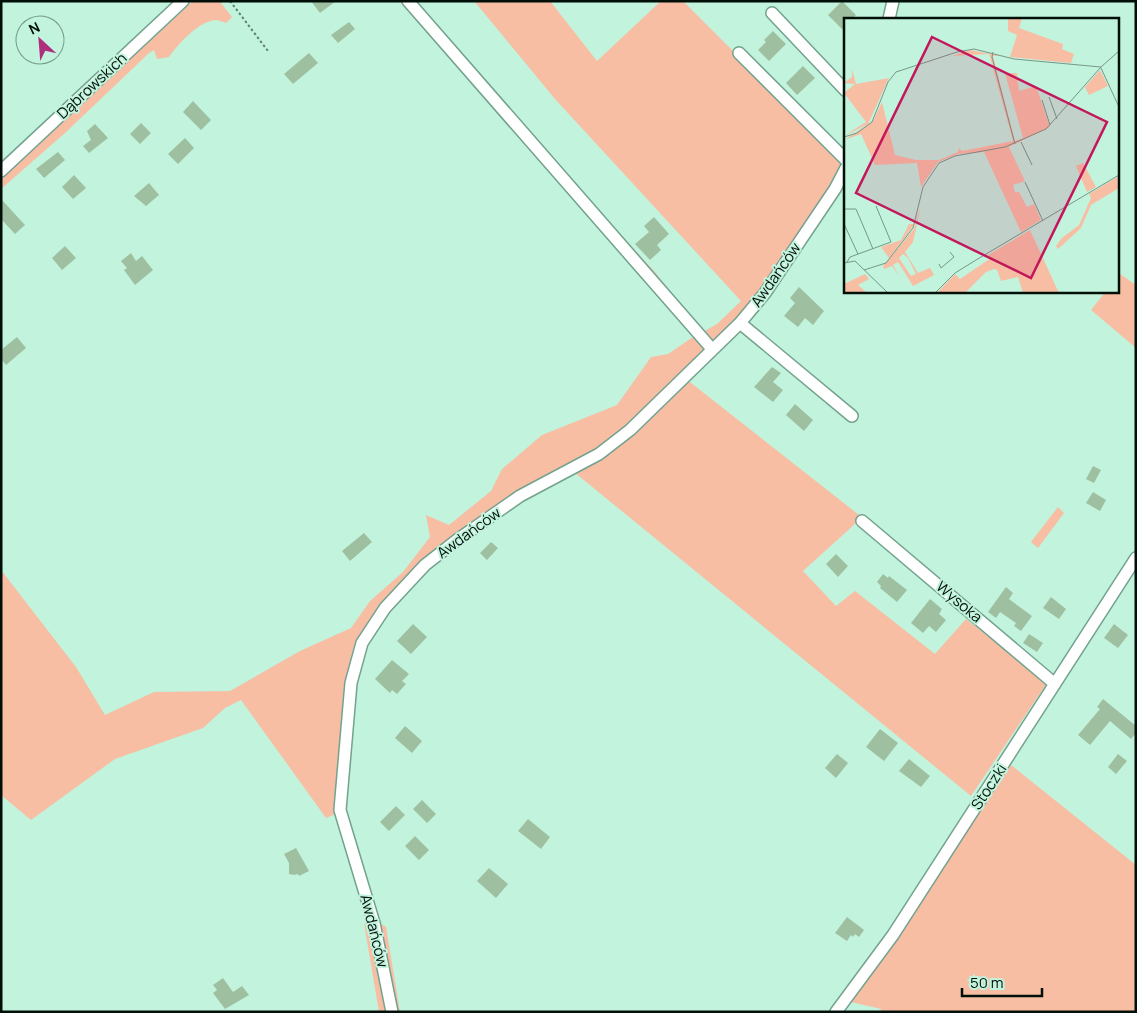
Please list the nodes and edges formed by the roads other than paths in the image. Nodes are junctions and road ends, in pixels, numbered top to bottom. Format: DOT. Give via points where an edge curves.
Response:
graph roads {
  1 [pos="182,1"];
  2 [pos="408,1"];
  3 [pos="893,1"];
  4 [pos="772,13"];
  5 [pos="889,18"];
  6 [pos="739,52"];
  7 [pos="844,89"];
  8 [pos="844,158"];
  9 [pos="1,171"];
  10 [pos="844,172"];
  11 [pos="740,323"];
  12 [pos="712,349"];
  13 [pos="852,416"];
  14 [pos="862,521"];
  15 [pos="1136,558"];
  16 [pos="1055,684"];
  17 [pos="392,1012"];
  18 [pos="836,1012"];
  1 -- 9 [label="street, Dąbrowskich"];
  2 -- 12 [label="street"];
  3 -- 5 [label="street"];
  4 -- 7 [label="street"];
  6 -- 8 [label="street"];
  10 -- 11 [label="street, Awdańców" via="765,293"];
  11 -- 12 [label="street, Awdańców"];
  11 -- 13 [label="street"];
  12 -- 17 [label="street, Awdańców" via="630,430 599,454 520,496 425,565 385,608 362,643 351,683 340,810 374,922"];
  14 -- 16 [label="street, Wysoka"];
  15 -- 16 [label="street, Stoczki"];
  16 -- 18 [label="street, Stoczki" via="893,935"];
}
